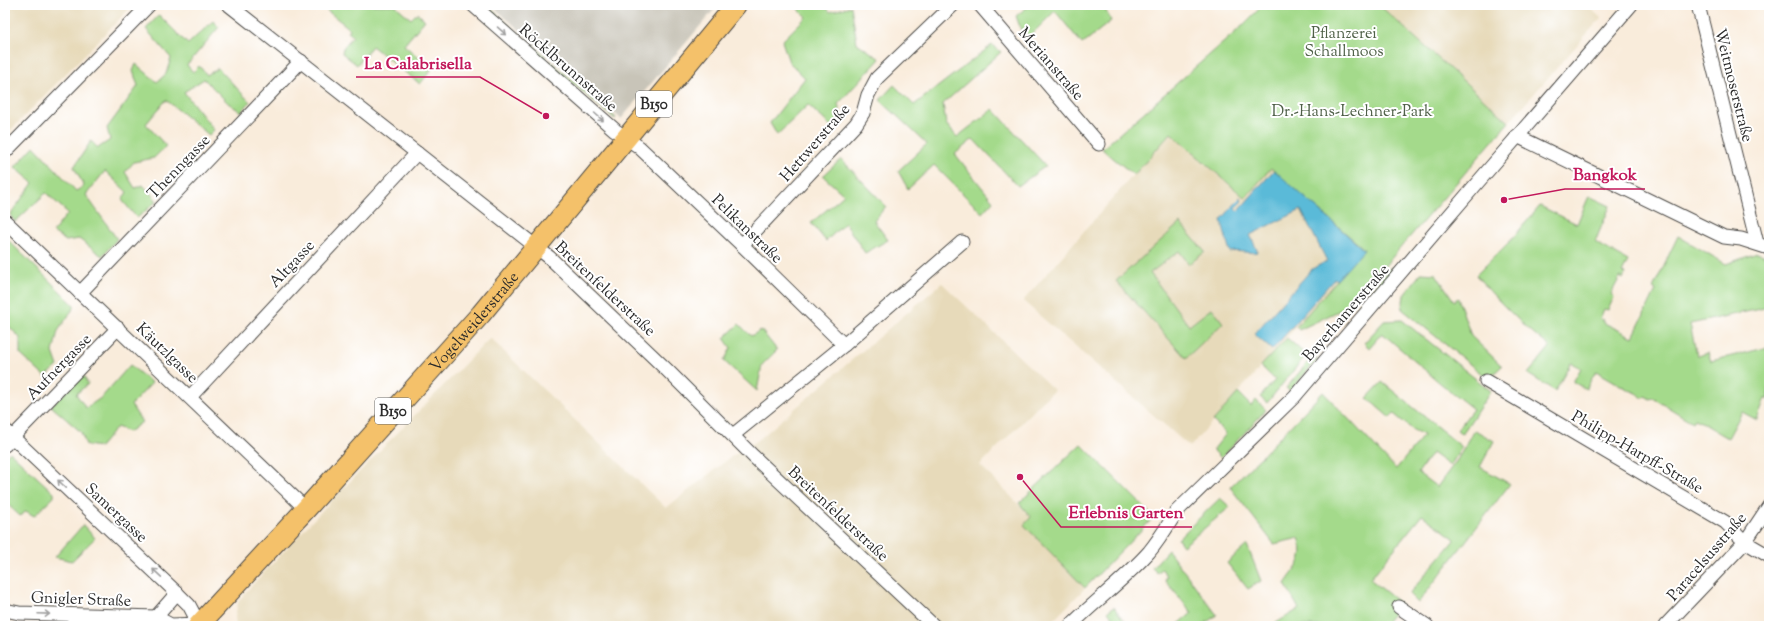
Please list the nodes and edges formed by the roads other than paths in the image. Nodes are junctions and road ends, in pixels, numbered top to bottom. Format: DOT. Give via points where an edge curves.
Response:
graph roads {
  1 [pos="149,5"];
  2 [pos="229,5"];
  3 [pos="473,5"];
  4 [pos="736,5"];
  5 [pos="952,5"];
  6 [pos="980,5"];
  7 [pos="1631,5"];
  8 [pos="1698,5"];
  9 [pos="301,61"];
  10 [pos="1517,136"];
  11 [pos="625,138"];
  12 [pos="1099,144"];
  13 [pos="5,152"];
  14 [pos="417,153"];
  15 [pos="5,221"];
  16 [pos="962,242"];
  17 [pos="742,245"];
  18 [pos="1763,246"];
  19 [pos="537,247"];
  20 [pos="80,293"];
  21 [pos="118,328"];
  22 [pos="844,345"];
  23 [pos="1486,381"];
  24 [pos="190,397"];
  25 [pos="733,435"];
  26 [pos="8,437"];
  27 [pos="1769,506"];
  28 [pos="306,509"];
  29 [pos="1744,542"];
  30 [pos="1769,556"];
  31 [pos="177,593"];
  32 [pos="1399,607"];
  33 [pos="5,610"];
  34 [pos="156,618"];
  35 [pos="200,625"];
  36 [pos="934,626"];
  37 [pos="1070,626"];
  38 [pos="1427,626"];
  39 [pos="1665,626"];
  1 -- 13 [label="street"];
  2 -- 9 [label="street, Breitenfelderstraße"];
  3 -- 11 [label="street, Röcklbrunnstraße, one-way"];
  4 -- 11 [label="main road, Vogelweiderstraße / B150"];
  5 -- 17 [label="street, Hettwerstraße" via="877,78 856,124"];
  6 -- 12 [label="street, Merianstraße"];
  7 -- 10 [label="street, Bayerhamerstraße"];
  8 -- 18 [label="street, Weitmoserstraße"];
  9 -- 14 [label="street, Breitenfelderstraße"];
  9 -- 20 [label="street, Thenngasse"];
  10 -- 18 [label="street, Weitmoserstraße" via="1724,237"];
  10 -- 37 [label="street, Bayerhamerstraße" via="1296,396 1177,511 1149,553"];
  11 -- 17 [label="street, Pelikanstraße" via="639,147"];
  11 -- 19 [label="main road, Vogelweiderstraße / B150"];
  14 -- 19 [label="street, Breitenfelderstraße"];
  14 -- 24 [label="street, Altgasse"];
  15 -- 20 [label="street, Käutzlgasse"];
  16 -- 22 [label="street"];
  17 -- 22 [label="street, Pelikanstraße"];
  19 -- 25 [label="street, Breitenfelderstraße"];
  19 -- 28 [label="main road, Vogelweiderstraße / B150" via="481,314"];
  20 -- 21 [label="street, Käutzlgasse"];
  21 -- 24 [label="street, Käutzlgasse"];
  21 -- 26 [label="street, Aufnergasse"];
  22 -- 25 [label="street"];
  23 -- 29 [label="street, Philipp-Harpff-Straße" via="1725,522"];
  24 -- 28 [label="street, Käutzlgasse"];
  25 -- 36 [label="street, Breitenfelderstraße"];
  31 -- 26 [label="street, Samergasse, one-way"];
  27 -- 29 [label="street, Paracelsusstraße"];
  28 -- 35 [label="main road, Vogelweiderstraße / B150"];
  29 -- 30 [label="street, Philipp-Harpff-Straße"];
  29 -- 39 [label="street, Paracelsusstraße"];
  31 -- 34 [label="street"];
  31 -- 35 [label="street, Samergasse" via="189,605"];
  32 -- 38 [label="street"];
  33 -- 34 [label="street, Gnigler Straße, one-way" via="19,613"];
  34 -- 35 [label="street, Gnigler Straße" via="171,625"];
}
